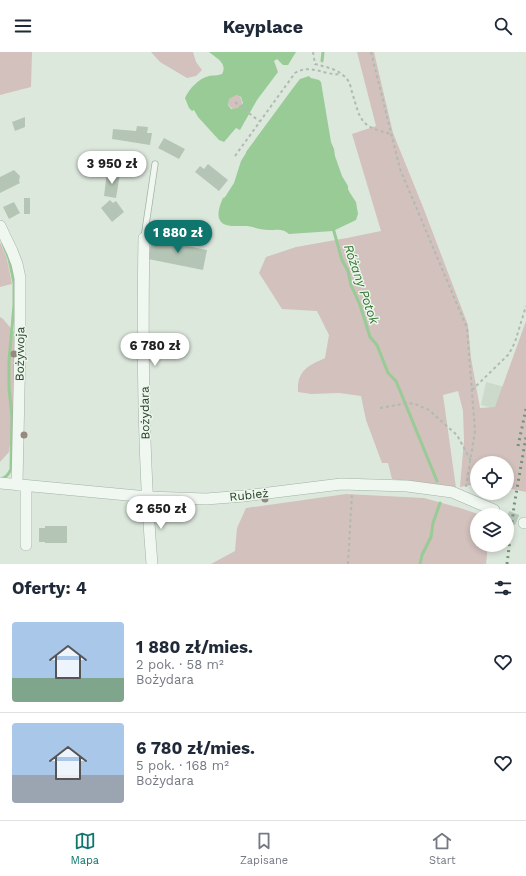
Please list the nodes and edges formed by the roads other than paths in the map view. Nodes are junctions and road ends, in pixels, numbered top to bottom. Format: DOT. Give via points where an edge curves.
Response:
graph roads {
  1 [pos="155,164"];
  2 [pos="0,226"];
  3 [pos="144,238"];
  4 [pos="0,483"];
  5 [pos="22,485"];
  6 [pos="148,497"];
  7 [pos="489,508"];
  8 [pos="26,545"];
  9 [pos="152,564"];
  1 -- 3 [label="lane"];
  2 -- 5 [label="street, Bożywoja" via="12,251 20,278"];
  3 -- 6 [label="street, Bożydara" via="143,308"];
  4 -- 5 [label="street, Rubież"];
  5 -- 6 [label="street, Rubież"];
  5 -- 8 [label="street, Bożywoja"];
  6 -- 7 [label="street, Rubież" via="206,499 352,484 407,486 452,492"];
  6 -- 9 [label="street, Bożydara"];
}
